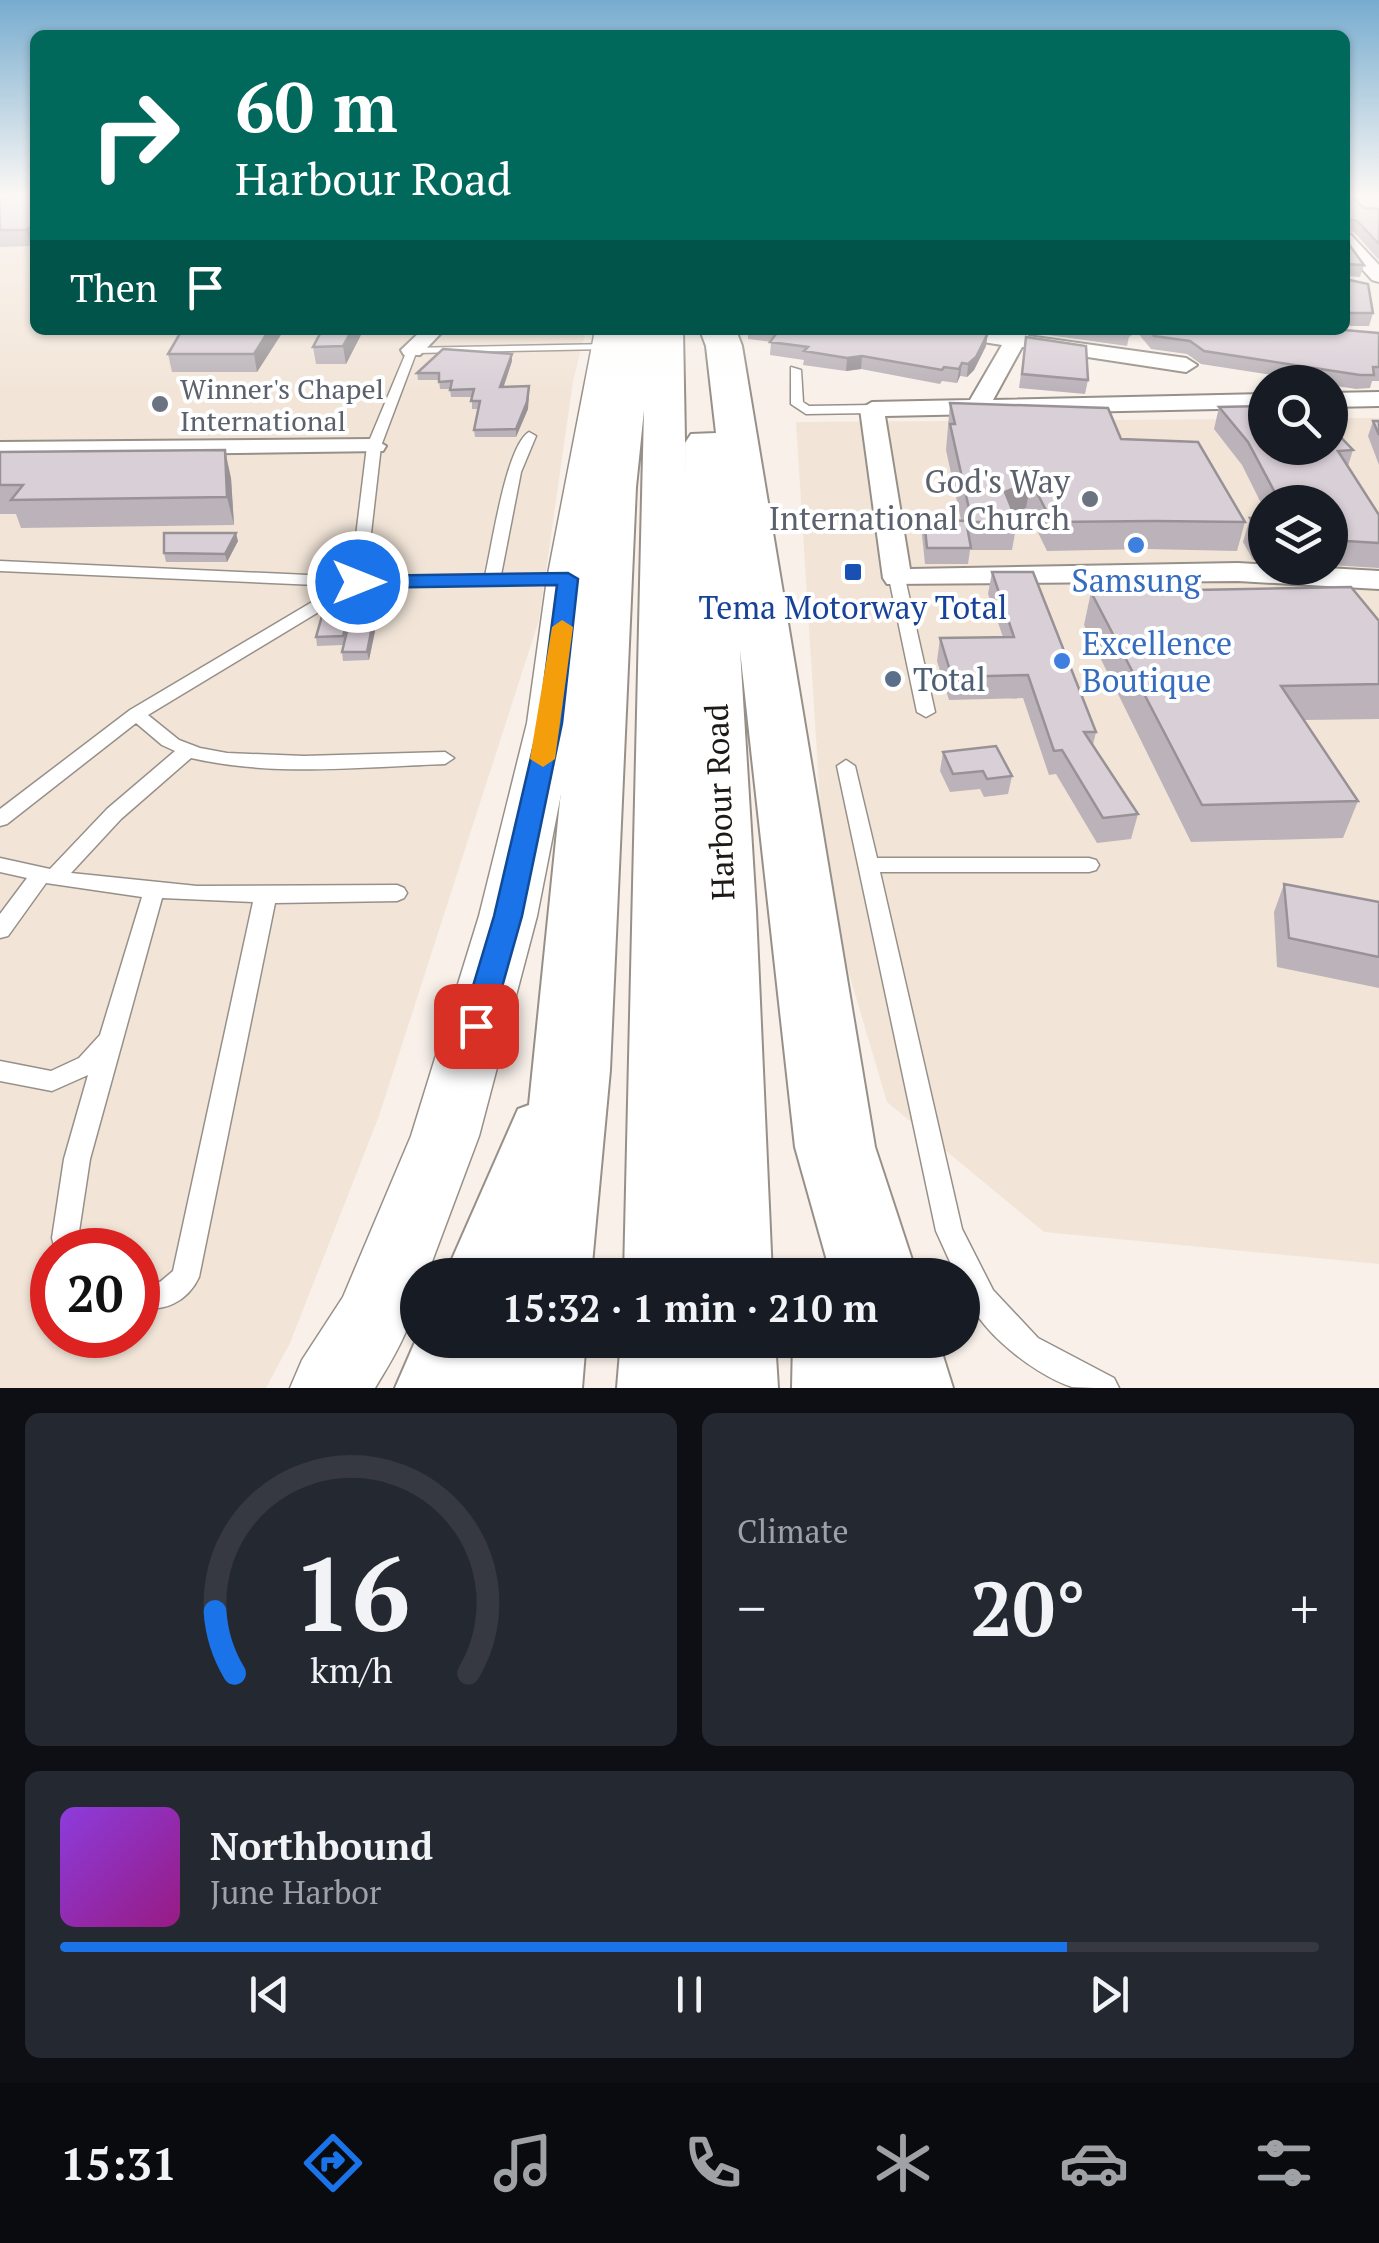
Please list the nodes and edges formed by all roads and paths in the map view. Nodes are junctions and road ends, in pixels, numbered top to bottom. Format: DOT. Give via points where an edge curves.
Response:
graph roads {
  1 [pos="428,335"];
  2 [pos="666,335"];
  3 [pos="699,335"];
  4 [pos="719,335"];
  5 [pos="1018,335"];
  6 [pos="598,336"];
  7 [pos="412,350"];
  8 [pos="1186,365"];
  9 [pos="795,370"];
  10 [pos="1379,399"];
  11 [pos="1348,400"];
  12 [pos="1248,401"];
  13 [pos="978,406"];
  14 [pos="872,409"];
  15 [pos="529,436"];
  16 [pos="374,446"];
  17 [pos="0,448"];
  18 [pos="684,458"];
  19 [pos="0,566"];
  20 [pos="898,578"];
  21 [pos="568,579"];
  22 [pos="1379,580"];
  23 [pos="492,581"];
  24 [pos="358,582"];
  25 [pos="926,712"];
  26 [pos="136,714"];
  27 [pos="188,750"];
  28 [pos="446,758"];
  29 [pos="846,766"];
  30 [pos="0,819"];
  31 [pos="0,865"];
  32 [pos="868,865"];
  33 [pos="1089,865"];
  34 [pos="47,876"];
  35 [pos="154,890"];
  36 [pos="266,893"];
  37 [pos="397,893"];
  38 [pos="0,930"];
  39 [pos="110,1040"];
  40 [pos="572,1070"];
  41 [pos="0,1072"];
  42 [pos="835,1147"];
  43 [pos="66,1228"];
  44 [pos="495,1258"];
  45 [pos="550,1258"];
  46 [pos="667,1258"];
  47 [pos="729,1258"];
  48 [pos="837,1258"];
  49 [pos="869,1258"];
  50 [pos="160,1295"];
  51 [pos="454,1358"];
  52 [pos="539,1358"];
  53 [pos="665,1358"];
  54 [pos="730,1358"];
  55 [pos="838,1358"];
  56 [pos="898,1358"];
  57 [pos="330,1388"];
  58 [pos="442,1388"];
  59 [pos="536,1388"];
  60 [pos="664,1388"];
  61 [pos="730,1388"];
  62 [pos="839,1388"];
  63 [pos="906,1388"];
  64 [pos="1104,1388"];
  1 -- 7 [label="street"];
  2 -- 18 [label="highway, Harbour Road"];
  3 -- 18 [label="highway, Harbour Road"];
  4 -- 42 [label="highway"];
  5 -- 8 [label="street"];
  5 -- 13 [label="street"];
  6 -- 7 [label="lane"];
  6 -- 21 [label="street"];
  6 -- 40 [label="highway" via="614,487"];
  7 -- 16 [label="lane"];
  9 -- 14 [label="lane" via="797,404 806,410"];
  10 -- 11 [label="street"];
  12 -- 13 [label="street"];
  13 -- 14 [label="street"];
  14 -- 20 [label="street"];
  15 -- 23 [label="lane" via="514,472"];
  16 -- 17 [label="street"];
  16 -- 24 [label="lane"];
  18 -- 46 [label="highway, Harbour Road" via="669,869"];
  18 -- 47 [label="highway, Harbour Road" via="722,911"];
  19 -- 24 [label="lane"];
  20 -- 22 [label="street" via="1238,572"];
  20 -- 25 [label="lane"];
  21 -- 23 [label="lane"];
  21 -- 57 [label="street" via="546,742 508,916 444,1136 371,1323"];
  23 -- 24 [label="lane"];
  24 -- 26 [label="lane"];
  26 -- 27 [label="lane"];
  26 -- 30 [label="lane"];
  27 -- 28 [label="lane" via="238,761"];
  27 -- 34 [label="lane"];
  29 -- 32 [label="lane"];
  31 -- 34 [label="lane"];
  32 -- 33 [label="lane"];
  32 -- 64 [label="lane" via="949,1231 983,1300 1028,1348"];
  34 -- 35 [label="lane"];
  34 -- 38 [label="lane"];
  35 -- 36 [label="lane"];
  35 -- 39 [label="lane"];
  36 -- 37 [label="lane"];
  36 -- 50 [label="lane" via="185,1278"];
  39 -- 41 [label="lane" via="86,1065 52,1080"];
  39 -- 43 [label="lane"];
  40 -- 44 [label="highway"];
  40 -- 45 [label="highway"];
  42 -- 48 [label="highway"];
  42 -- 49 [label="highway"];
  51 -- 58 [label="highway"];
  52 -- 59 [label="highway"];
  53 -- 60 [label="highway"];
  54 -- 61 [label="highway"];
  55 -- 62 [label="highway"];
  56 -- 63 [label="highway"];
}
